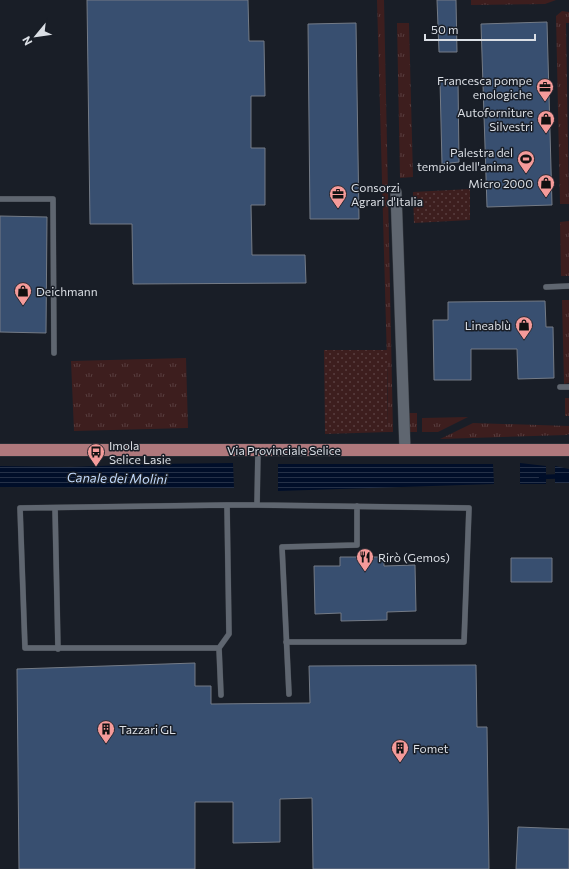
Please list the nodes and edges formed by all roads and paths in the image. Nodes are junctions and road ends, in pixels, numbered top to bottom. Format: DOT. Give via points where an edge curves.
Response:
graph roads {
  1 [pos="396,192"];
  2 [pos="0,200"];
  3 [pos="569,286"];
  4 [pos="546,287"];
  5 [pos="54,353"];
  6 [pos="560,387"];
  7 [pos="569,387"];
  8 [pos="0,450"];
  9 [pos="258,450"];
  10 [pos="405,450"];
  11 [pos="569,450"];
  12 [pos="227,505"];
  13 [pos="257,505"];
  14 [pos="357,506"];
  15 [pos="55,508"];
  16 [pos="286,642"];
  17 [pos="218,648"];
  18 [pos="58,649"];
  19 [pos="288,694"];
  20 [pos="220,695"];
  1 -- 10 [label="street"];
  2 -- 5 [label="lane" via="53,199"];
  3 -- 4 [label="lane"];
  6 -- 7 [label="lane"];
  8 -- 9 [label="main road, Via Provinciale Selice"];
  9 -- 10 [label="main road, Via Provinciale Selice"];
  9 -- 13 [label="lane"];
  10 -- 11 [label="main road, Via Provinciale Selice"];
  12 -- 13 [label="lane"];
  12 -- 15 [label="lane"];
  12 -- 17 [label="lane" via="229,634"];
  13 -- 14 [label="lane"];
  14 -- 16 [label="lane" via="357,545 282,546"];
  14 -- 16 [label="lane" via="469,508 464,642"];
  15 -- 18 [label="lane"];
  15 -- 18 [label="lane" via="20,508 25,648"];
  16 -- 19 [label="lane"];
  17 -- 18 [label="lane"];
  17 -- 20 [label="lane"];
}
